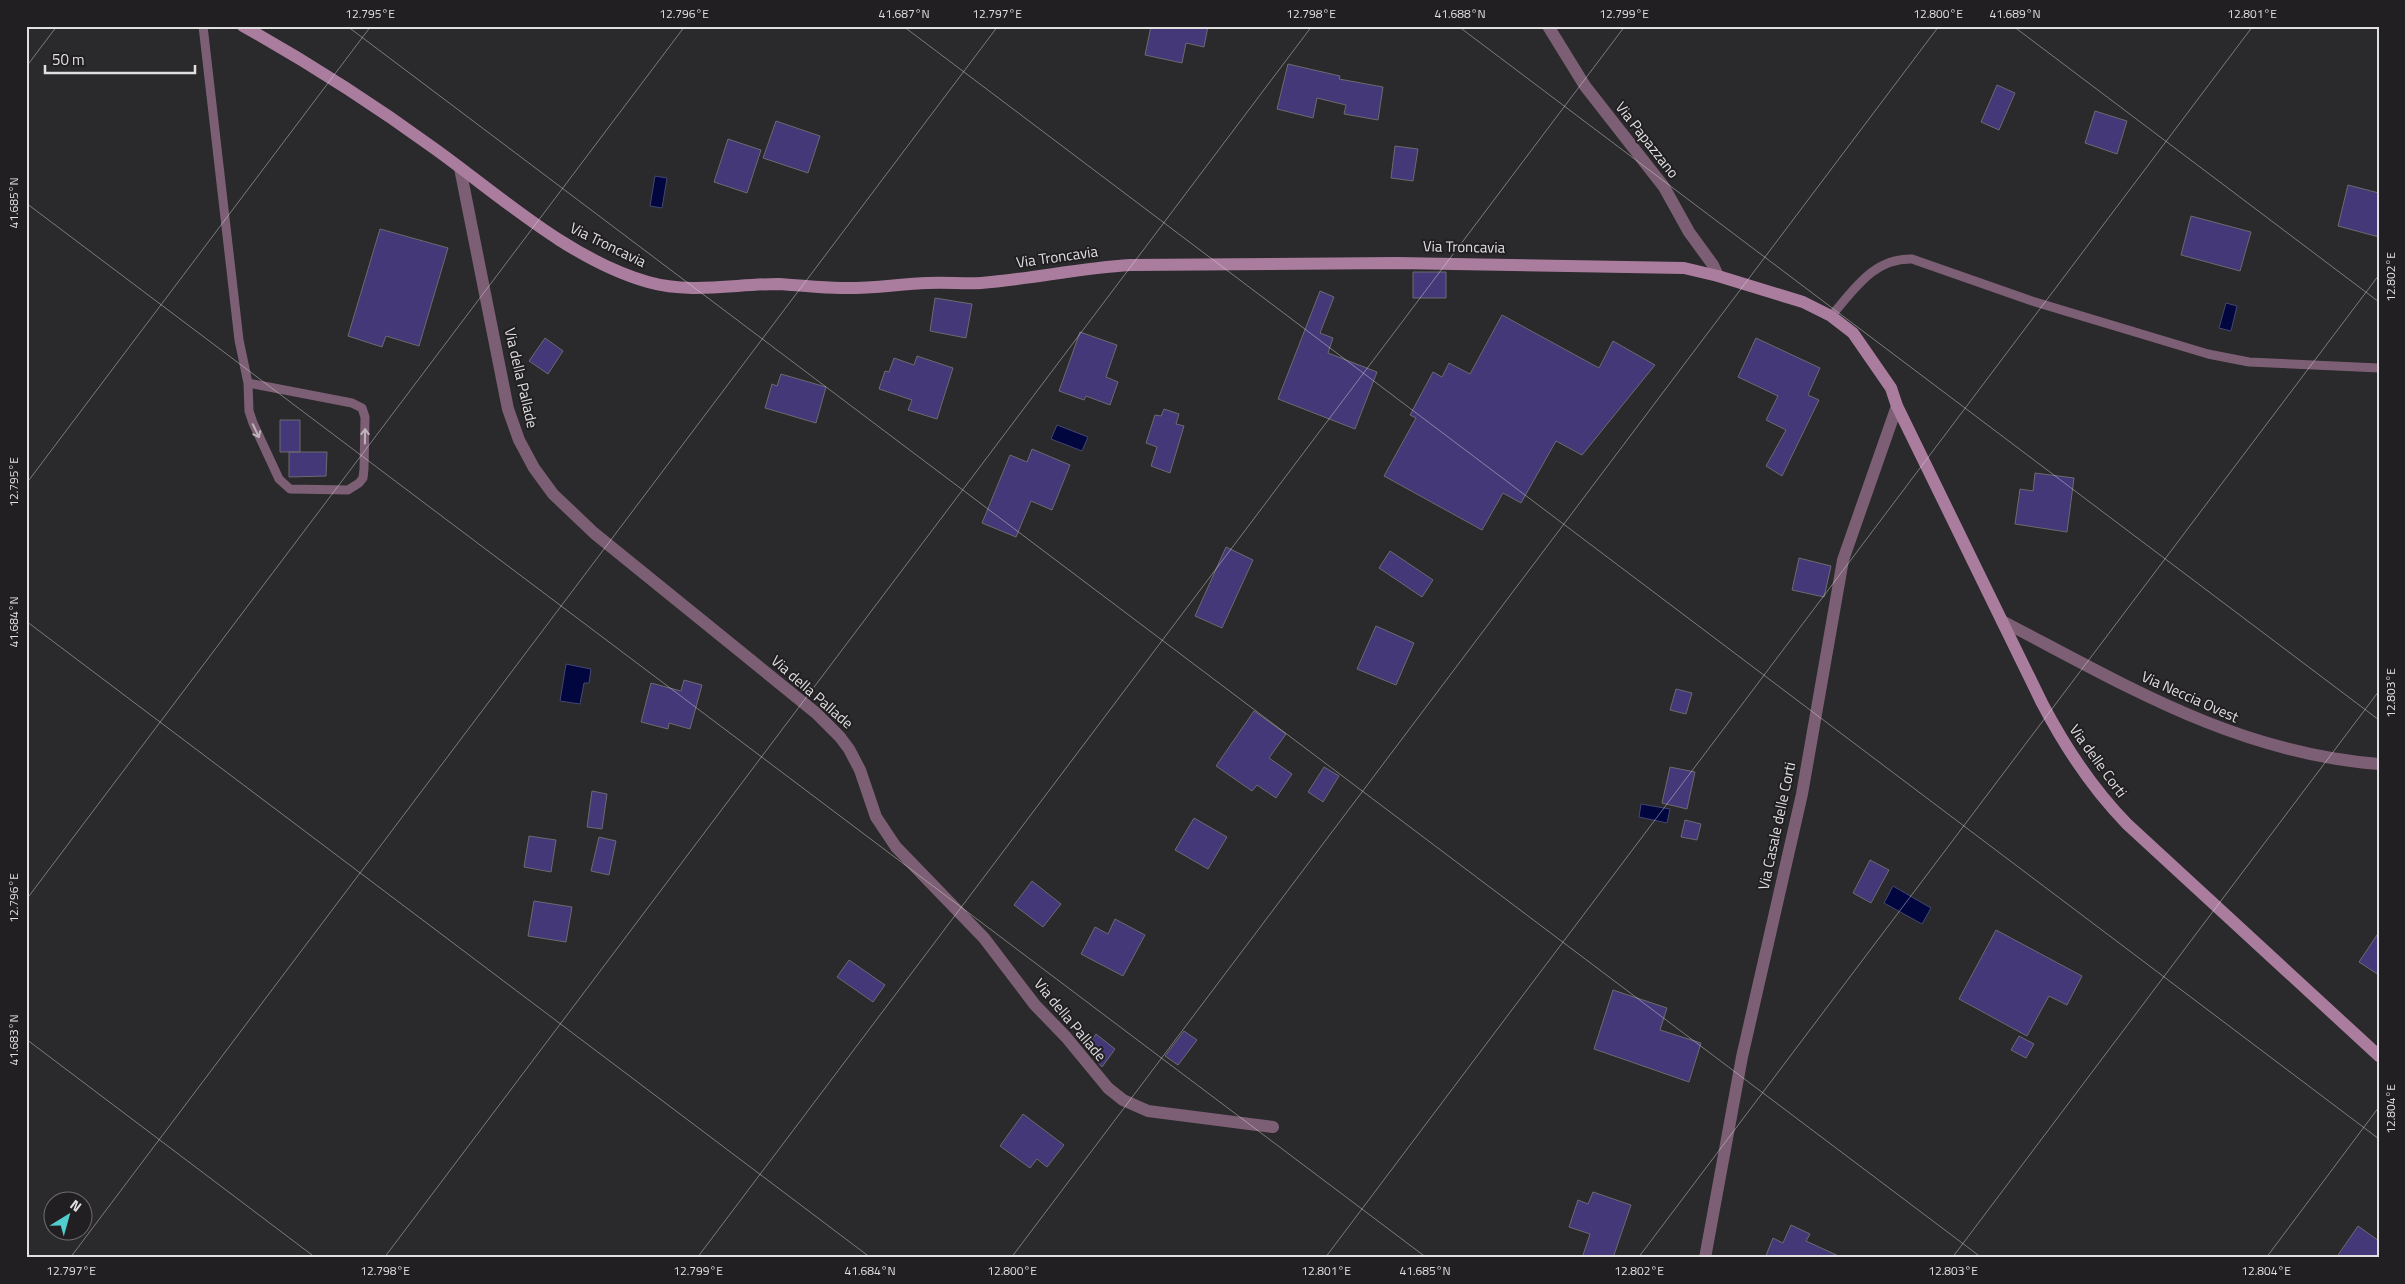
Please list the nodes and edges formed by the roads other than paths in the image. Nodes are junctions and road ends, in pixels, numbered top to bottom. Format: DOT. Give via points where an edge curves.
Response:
graph roads {
  1 [pos="203,26"];
  2 [pos="242,26"];
  3 [pos="1548,26"];
  4 [pos="460,168"];
  5 [pos="1718,276"];
  6 [pos="1831,316"];
  7 [pos="2379,368"];
  8 [pos="248,383"];
  9 [pos="1897,406"];
  10 [pos="2002,621"];
  11 [pos="2379,764"];
  12 [pos="2379,1056"];
  13 [pos="1273,1127"];
  14 [pos="1705,1258"];
  1 -- 8 [label="lane" via="239,340"];
  2 -- 4 [label="street, Via Troncavia" via="342,85"];
  3 -- 5 [label="street, Via Papazzano" via="1590,91 1664,187"];
  4 -- 5 [label="street, Via Troncavia" via="560,240 622,272 648,282 677,287 777,284 876,288 980,283 1089,267 1150,265 1481,264 1684,268"];
  4 -- 13 [label="street, Via della Pallade" via="510,415 525,454 548,487 594,533 836,732 856,762 869,801 885,834 984,938 1035,1005 1108,1088 1123,1100 1148,1111"];
  5 -- 6 [label="street, Via Troncavia" via="1803,302"];
  6 -- 7 [label="lane" via="1872,270 1893,260 1912,259 2032,301 2208,354 2248,362"];
  6 -- 9 [label="street, Via Troncavia" via="1853,334 1890,388"];
  8 -- 8 [label="lane, one-way" via="253,422 279,480 290,489 348,490 359,483 364,469 365,417 362,408 352,403"];
  9 -- 10 [label="street, Via delle Corti"];
  9 -- 14 [label="street, Via Casale delle Corti" via="1843,560 1802,794 1746,1041"];
  10 -- 11 [label="street, Via Neccia Ovest" via="2206,724 2297,752"];
  10 -- 12 [label="street, Via delle Corti" via="2056,730 2109,805"];
}
